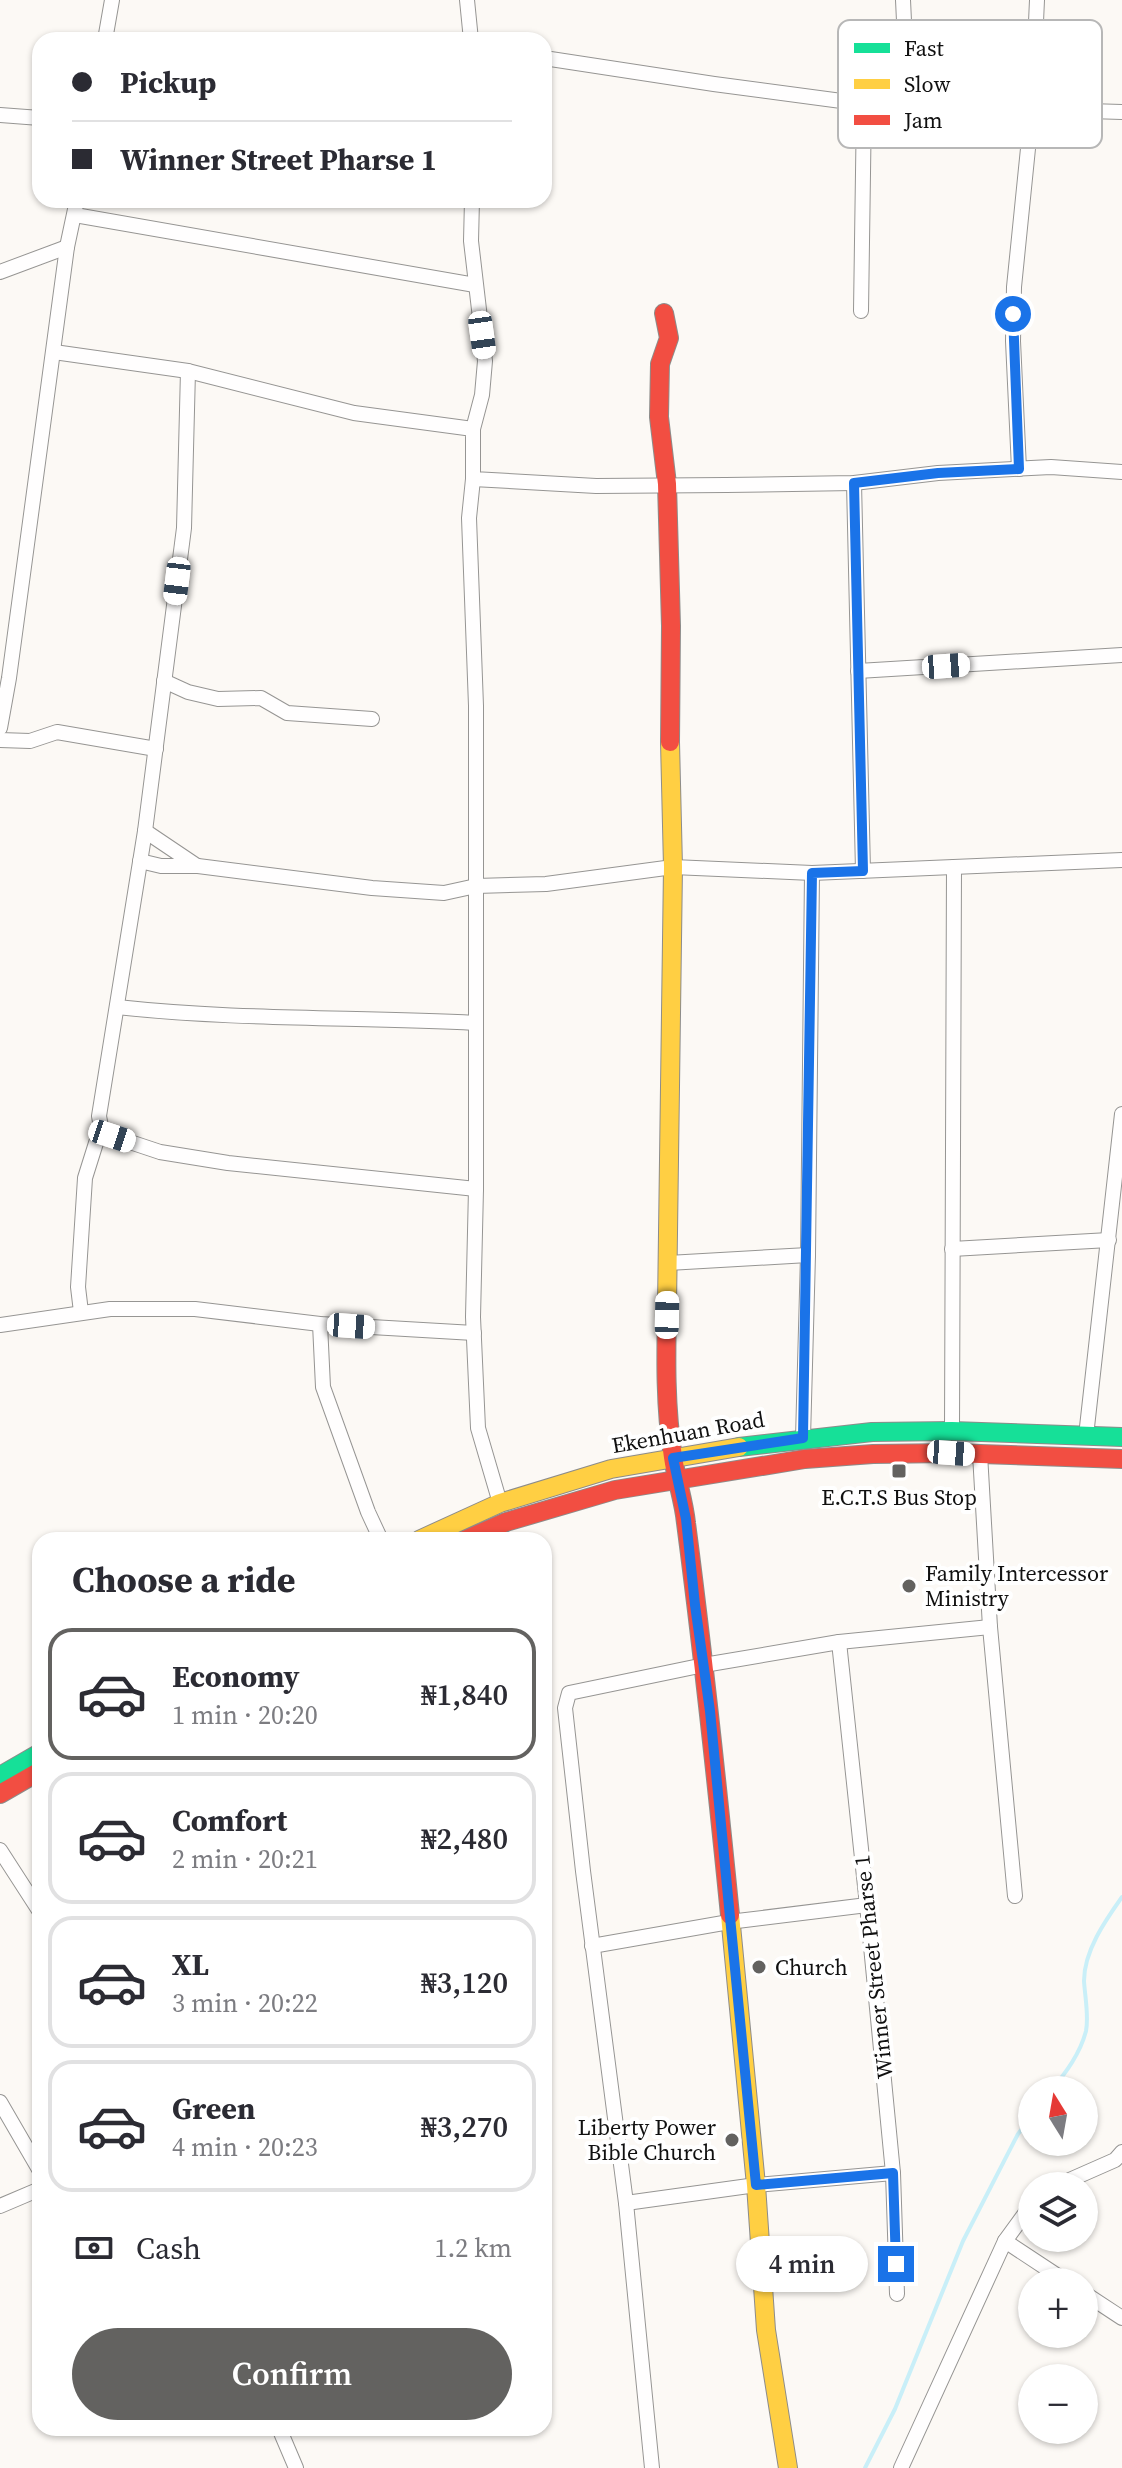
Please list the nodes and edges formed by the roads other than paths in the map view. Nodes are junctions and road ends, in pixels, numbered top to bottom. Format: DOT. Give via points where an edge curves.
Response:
graph roads {
  1 [pos="112,0"];
  2 [pos="467,0"];
  3 [pos="903,0"];
  4 [pos="1037,0"];
  5 [pos="904,20"];
  6 [pos="1036,20"];
  7 [pos="108,23"];
  8 [pos="106,32"];
  9 [pos="112,32"];
  10 [pos="470,32"];
  11 [pos="552,59"];
  12 [pos="838,100"];
  13 [pos="1102,111"];
  14 [pos="1122,112"];
  15 [pos="0,115"];
  16 [pos="32,117"];
  17 [pos="863,148"];
  18 [pos="1028,148"];
  19 [pos="76,208"];
  20 [pos="81,208"];
  21 [pos="472,208"];
  22 [pos="67,247"];
  23 [pos="0,272"];
  24 [pos="475,285"];
  25 [pos="861,311"];
  26 [pos="664,313"];
  27 [pos="54,352"];
  28 [pos="188,371"];
  29 [pos="473,429"];
  30 [pos="1019,469"];
  31 [pos="1122,472"];
  32 [pos="473,479"];
  33 [pos="854,483"];
  34 [pos="667,484"];
  35 [pos="1122,655"];
  36 [pos="858,671"];
  37 [pos="164,681"];
  38 [pos="372,719"];
  39 [pos="0,728"];
  40 [pos="0,740"];
  41 [pos="156,749"];
  42 [pos="145,831"];
  43 [pos="1122,860"];
  44 [pos="140,861"];
  45 [pos="198,866"];
  46 [pos="673,867"];
  47 [pos="954,867"];
  48 [pos="863,871"];
  49 [pos="812,873"];
  50 [pos="476,886"];
  51 [pos="117,1007"];
  52 [pos="475,1023"];
  53 [pos="1122,1114"];
  54 [pos="101,1127"];
  55 [pos="476,1189"];
  56 [pos="1109,1240"];
  57 [pos="952,1249"];
  58 [pos="808,1255"];
  59 [pos="668,1263"];
  60 [pos="81,1312"];
  61 [pos="320,1324"];
  62 [pos="0,1325"];
  63 [pos="474,1333"];
  64 [pos="952,1431"];
  65 [pos="1086,1436"];
  66 [pos="1122,1437"];
  67 [pos="803,1438"];
  68 [pos="980,1454"];
  69 [pos="673,1458"];
  70 [pos="1122,1459"];
  71 [pos="678,1480"];
  72 [pos="500,1503"];
  73 [pos="377,1532"];
  74 [pos="437,1532"];
  75 [pos="483,1532"];
  76 [pos="990,1627"];
  77 [pos="839,1642"];
  78 [pos="704,1665"];
  79 [pos="32,1758"];
  80 [pos="0,1776"];
  81 [pos="32,1776"];
  82 [pos="0,1794"];
  83 [pos="0,1850"];
  84 [pos="1015,1896"];
  85 [pos="32,1900"];
  86 [pos="867,1905"];
  87 [pos="729,1922"];
  88 [pos="592,1946"];
  89 [pos="0,2102"];
  90 [pos="1122,2152"];
  91 [pos="32,2157"];
  92 [pos="1088,2172"];
  93 [pos="893,2173"];
  94 [pos="756,2185"];
  95 [pos="32,2192"];
  96 [pos="626,2203"];
  97 [pos="0,2206"];
  98 [pos="1018,2223"];
  99 [pos="1005,2241"];
  100 [pos="1046,2268"];
  101 [pos="897,2294"];
  102 [pos="1098,2302"];
  103 [pos="1122,2318"];
  104 [pos="282,2436"];
  105 [pos="296,2468"];
  106 [pos="652,2468"];
  107 [pos="788,2468"];
  108 [pos="901,2468"];
  1 -- 7 [label="street"];
  2 -- 10 [label="street"];
  3 -- 5 [label="street"];
  4 -- 6 [label="street"];
  7 -- 8 [label="street"];
  7 -- 9 [label="street"];
  11 -- 12 [label="street"];
  13 -- 14 [label="street"];
  15 -- 16 [label="street"];
  17 -- 25 [label="street"];
  18 -- 30 [label="street" via="1014,287"];
  19 -- 22 [label="street"];
  20 -- 24 [label="street"];
  21 -- 24 [label="street"];
  22 -- 23 [label="street"];
  22 -- 27 [label="street"];
  24 -- 29 [label="street" via="485,361"];
  26 -- 34 [label="street" via="669,338 660,364 659,417"];
  27 -- 28 [label="street"];
  27 -- 39 [label="street"];
  28 -- 29 [label="street" via="354,413"];
  28 -- 37 [label="street" via="184,528"];
  29 -- 32 [label="street"];
  30 -- 31 [label="street"];
  30 -- 33 [label="street"];
  32 -- 34 [label="street"];
  32 -- 50 [label="street" via="469,518"];
  33 -- 34 [label="street"];
  33 -- 36 [label="street"];
  34 -- 46 [label="street"];
  35 -- 36 [label="street"];
  36 -- 48 [label="street"];
  37 -- 38 [label="street" via="218,699 261,698 287,713"];
  37 -- 41 [label="street"];
  40 -- 41 [label="street" via="30,741 57,732"];
  41 -- 42 [label="street"];
  42 -- 44 [label="street"];
  42 -- 45 [label="street"];
  43 -- 47 [label="street"];
  44 -- 45 [label="street"];
  44 -- 51 [label="street"];
  45 -- 50 [label="street" via="372,888 444,893"];
  46 -- 49 [label="street"];
  46 -- 50 [label="street" via="546,884"];
  46 -- 59 [label="street"];
  47 -- 48 [label="street"];
  47 -- 57 [label="street"];
  48 -- 49 [label="street"];
  49 -- 58 [label="street"];
  50 -- 52 [label="street"];
  51 -- 52 [label="street" via="193,1015"];
  51 -- 54 [label="street"];
  52 -- 55 [label="street"];
  53 -- 56 [label="street"];
  54 -- 55 [label="street" via="160,1152 201,1159"];
  54 -- 60 [label="street" via="85,1178"];
  55 -- 63 [label="street"];
  56 -- 57 [label="street"];
  56 -- 65 [label="street"];
  57 -- 64 [label="street"];
  58 -- 59 [label="street"];
  58 -- 67 [label="street"];
  59 -- 69 [label="street" via="666,1394"];
  60 -- 61 [label="street" via="195,1309"];
  60 -- 62 [label="street"];
  61 -- 63 [label="street"];
  61 -- 73 [label="street" via="323,1387"];
  63 -- 72 [label="street" via="478,1428"];
  64 -- 65 [label="street, Ekenhuan Road"];
  64 -- 67 [label="street, Ekenhuan Road"];
  65 -- 66 [label="street, Ekenhuan Road"];
  67 -- 69 [label="street, Ekenhuan Road"];
  68 -- 70 [label="street, Ekenhuan Road"];
  68 -- 71 [label="street, Ekenhuan Road" via="805,1459"];
  68 -- 76 [label="street"];
  69 -- 71 [label="street"];
  69 -- 72 [label="street, Ekenhuan Road" via="611,1469"];
  71 -- 75 [label="street, Ekenhuan Road" via="615,1490"];
  71 -- 78 [label="street"];
  72 -- 74 [label="street, Ekenhuan Road"];
  76 -- 77 [label="street"];
  76 -- 84 [label="street"];
  77 -- 78 [label="street"];
  77 -- 86 [label="street, Winner Street Pharse 1"];
  78 -- 87 [label="street"];
  78 -- 88 [label="street" via="569,1693 565,1708"];
  79 -- 80 [label="street"];
  81 -- 82 [label="street"];
  83 -- 85 [label="street"];
  86 -- 87 [label="street"];
  86 -- 93 [label="street, Winner Street Pharse 1"];
  87 -- 88 [label="street"];
  87 -- 94 [label="street"];
  88 -- 96 [label="street"];
  89 -- 91 [label="street"];
  90 -- 92 [label="street"];
  93 -- 94 [label="street"];
  93 -- 101 [label="street, Winner Street Pharse 1"];
  94 -- 96 [label="street"];
  94 -- 107 [label="street" via="766,2330"];
  95 -- 97 [label="street"];
  96 -- 106 [label="street"];
  98 -- 99 [label="street"];
  99 -- 100 [label="street"];
  99 -- 108 [label="street"];
  102 -- 103 [label="street"];
  104 -- 105 [label="street"];
}
